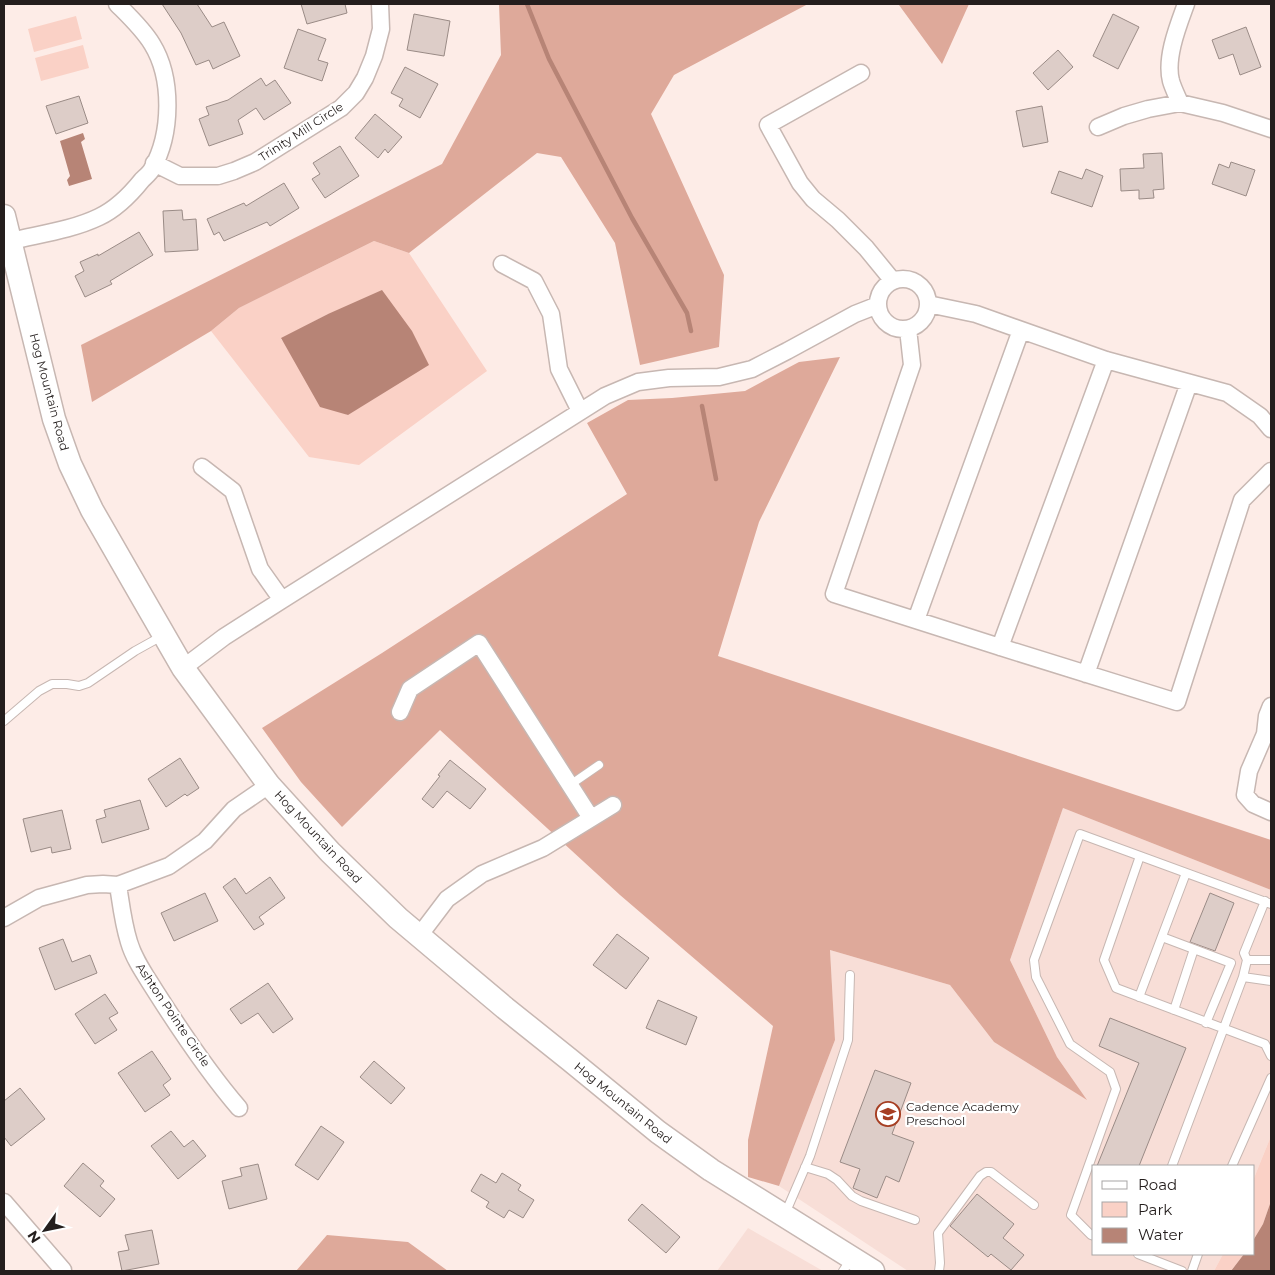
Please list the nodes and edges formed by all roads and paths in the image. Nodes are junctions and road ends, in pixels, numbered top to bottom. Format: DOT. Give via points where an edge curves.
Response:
graph roads {
  1 [pos="117,4"];
  2 [pos="380,4"];
  3 [pos="1186,4"];
  4 [pos="861,73"];
  5 [pos="1180,103"];
  6 [pos="1098,127"];
  7 [pos="1271,129"];
  8 [pos="154,163"];
  9 [pos="4,216"];
  10 [pos="10,241"];
  11 [pos="502,264"];
  12 [pos="893,281"];
  13 [pos="928,304"];
  14 [pos="878,305"];
  15 [pos="908,329"];
  16 [pos="1020,330"];
  17 [pos="1106,360"];
  18 [pos="1189,383"];
  19 [pos="580,411"];
  20 [pos="1271,429"];
  21 [pos="202,467"];
  22 [pos="1271,471"];
  23 [pos="282,600"];
  24 [pos="916,620"];
  25 [pos="164,635"];
  26 [pos="1000,647"];
  27 [pos="184,668"];
  28 [pos="1086,674"];
  29 [pos="1271,706"];
  30 [pos="400,712"];
  31 [pos="4,721"];
  32 [pos="1268,735"];
  33 [pos="599,765"];
  34 [pos="269,785"];
  35 [pos="570,785"];
  36 [pos="613,805"];
  37 [pos="1271,812"];
  38 [pos="591,818"];
  39 [pos="1140,856"];
  40 [pos="1186,873"];
  41 [pos="118,885"];
  42 [pos="1268,903"];
  43 [pos="4,918"];
  44 [pos="419,936"];
  45 [pos="1162,937"];
  46 [pos="1194,949"];
  47 [pos="1247,960"];
  48 [pos="1271,960"];
  49 [pos="1231,963"];
  50 [pos="1244,973"];
  51 [pos="850,975"];
  52 [pos="1271,981"];
  53 [pos="1139,997"];
  54 [pos="1174,1010"];
  55 [pos="1206,1022"];
  56 [pos="1223,1029"];
  57 [pos="1271,1056"];
  58 [pos="1271,1078"];
  59 [pos="239,1108"];
  60 [pos="1233,1164"];
  61 [pos="1172,1165"];
  62 [pos="806,1167"];
  63 [pos="4,1202"];
  64 [pos="1034,1205"];
  65 [pos="784,1216"];
  66 [pos="915,1220"];
  67 [pos="1092,1235"];
  68 [pos="1142,1255"];
  69 [pos="1198,1255"];
  70 [pos="848,1265"];
  71 [pos="63,1270"];
  72 [pos="873,1271"];
  73 [pos="939,1271"];
  74 [pos="1182,1271"];
  75 [pos="1192,1271"];
  1 -- 8 [label="street" via="153,44 162,68 167,94 167,121 163,144"];
  2 -- 8 [label="street, Trinity Mill Circle" via="381,29 374,56 356,93 341,108 255,162 218,176 180,176"];
  3 -- 5 [label="street" via="1170,57 1170,80"];
  4 -- 12 [label="street" via="768,124 800,183 813,200 860,242"];
  5 -- 6 [label="street" via="1124,116"];
  5 -- 7 [label="street"];
  8 -- 10 [label="street" via="134,191 99,217 72,227"];
  9 -- 10 [label="street, Hog Mountain Road"];
  10 -- 25 [label="street, Hog Mountain Road" via="54,419 70,464 92,510"];
  11 -- 19 [label="street" via="534,281 551,314 559,369"];
  12 -- 13 [label="street" via="913,280 925,292"];
  12 -- 14 [label="street" via="883,288"];
  13 -- 15 [label="street" via="920,323"];
  13 -- 16 [label="street" via="976,314"];
  14 -- 15 [label="street" via="878,312 888,325"];
  14 -- 19 [label="street" via="752,369 719,376 638,382"];
  15 -- 24 [label="street" via="912,365 834,594"];
  16 -- 17 [label="street"];
  16 -- 24 [label="street"];
  17 -- 18 [label="street"];
  17 -- 26 [label="street"];
  18 -- 20 [label="street" via="1227,393 1260,416"];
  18 -- 28 [label="street"];
  19 -- 23 [label="street"];
  21 -- 23 [label="street" via="233,491 260,569"];
  22 -- 28 [label="street" via="1242,500 1177,702"];
  23 -- 27 [label="street" via="224,637"];
  24 -- 26 [label="street"];
  25 -- 27 [label="street, Hog Mountain Road"];
  25 -- 31 [label="lane" via="88,683 79,686 52,684"];
  26 -- 28 [label="street"];
  27 -- 34 [label="street, Hog Mountain Road"];
  29 -- 32 [label="street" via="1267,716"];
  30 -- 35 [label="street" via="410,689 479,643"];
  32 -- 37 [label="street" via="1249,771 1245,795 1253,804"];
  33 -- 35 [label="lane"];
  34 -- 41 [label="street" via="234,809 205,841 169,866"];
  34 -- 44 [label="street, Hog Mountain Road" via="330,852"];
  35 -- 38 [label="street"];
  36 -- 38 [label="street"];
  38 -- 44 [label="street" via="543,848 482,874 446,899"];
  39 -- 40 [label="lane"];
  39 -- 53 [label="lane" via="1104,960 1116,988"];
  39 -- 67 [label="lane" via="1080,834 1034,960 1036,977 1070,1044 1110,1072 1116,1089 1071,1215"];
  40 -- 42 [label="lane"];
  40 -- 45 [label="lane"];
  41 -- 43 [label="street" via="87,885 64,890 39,898"];
  41 -- 59 [label="street, Ashton Pointe Circle" via="124,925 138,964 220,1086"];
  42 -- 47 [label="lane" via="1244,952"];
  44 -- 65 [label="street, Hog Mountain Road" via="658,1132"];
  45 -- 46 [label="lane"];
  45 -- 53 [label="lane"];
  46 -- 49 [label="lane"];
  46 -- 54 [label="lane"];
  47 -- 48 [label="lane"];
  47 -- 50 [label="lane"];
  49 -- 50 [label="lane"];
  49 -- 55 [label="lane"];
  50 -- 52 [label="lane"];
  50 -- 56 [label="lane"];
  51 -- 62 [label="lane" via="848,1040"];
  53 -- 54 [label="lane"];
  54 -- 55 [label="lane"];
  55 -- 56 [label="lane"];
  56 -- 57 [label="lane" via="1265,1044"];
  56 -- 61 [label="lane"];
  58 -- 60 [label="lane"];
  62 -- 65 [label="lane"];
  62 -- 66 [label="lane" via="828,1174 860,1201"];
  63 -- 71 [label="street"];
  64 -- 73 [label="lane" via="991,1172 980,1176 938,1233"];
  65 -- 70 [label="street, Hog Mountain Road"];
  68 -- 74 [label="lane"];
  69 -- 75 [label="lane"];
  70 -- 72 [label="street, Hog Mountain Road"];
}
